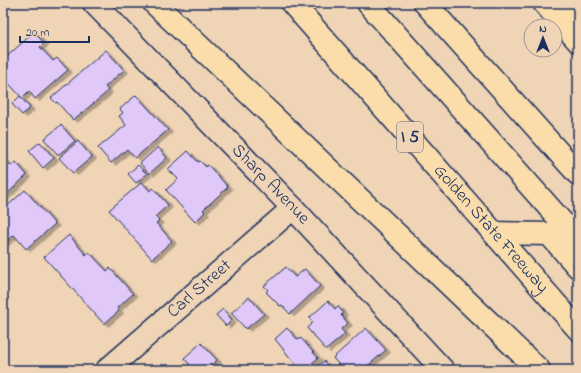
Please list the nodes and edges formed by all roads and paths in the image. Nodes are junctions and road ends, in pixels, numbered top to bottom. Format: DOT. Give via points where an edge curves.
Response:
graph roads {
  1 [pos="94,3"];
  2 [pos="154,3"];
  3 [pos="286,3"];
  4 [pos="292,3"];
  5 [pos="368,3"];
  6 [pos="425,3"];
  7 [pos="544,3"];
  8 [pos="569,3"];
  9 [pos="578,16"];
  10 [pos="578,41"];
  11 [pos="326,42"];
  12 [pos="578,174"];
  13 [pos="293,208"];
  14 [pos="494,233"];
  15 [pos="578,240"];
  16 [pos="578,267"];
  17 [pos="578,329"];
  18 [pos="107,370"];
  19 [pos="443,370"];
  20 [pos="539,370"];
  1 -- 13 [label="street, Sharp Avenue"];
  2 -- 20 [label="highway"];
  3 -- 11 [label="highway"];
  4 -- 11 [label="highway, Golden State Freeway / I 5"];
  5 -- 15 [label="highway"];
  6 -- 12 [label="highway"];
  7 -- 10 [label="highway"];
  8 -- 9 [label="highway"];
  11 -- 14 [label="highway, Golden State Freeway / I 5"];
  13 -- 18 [label="street, Carl Street"];
  13 -- 19 [label="street, Sharp Avenue"];
  14 -- 16 [label="highway" via="549,234"];
  14 -- 17 [label="highway, Golden State Freeway / I 5"];
}
